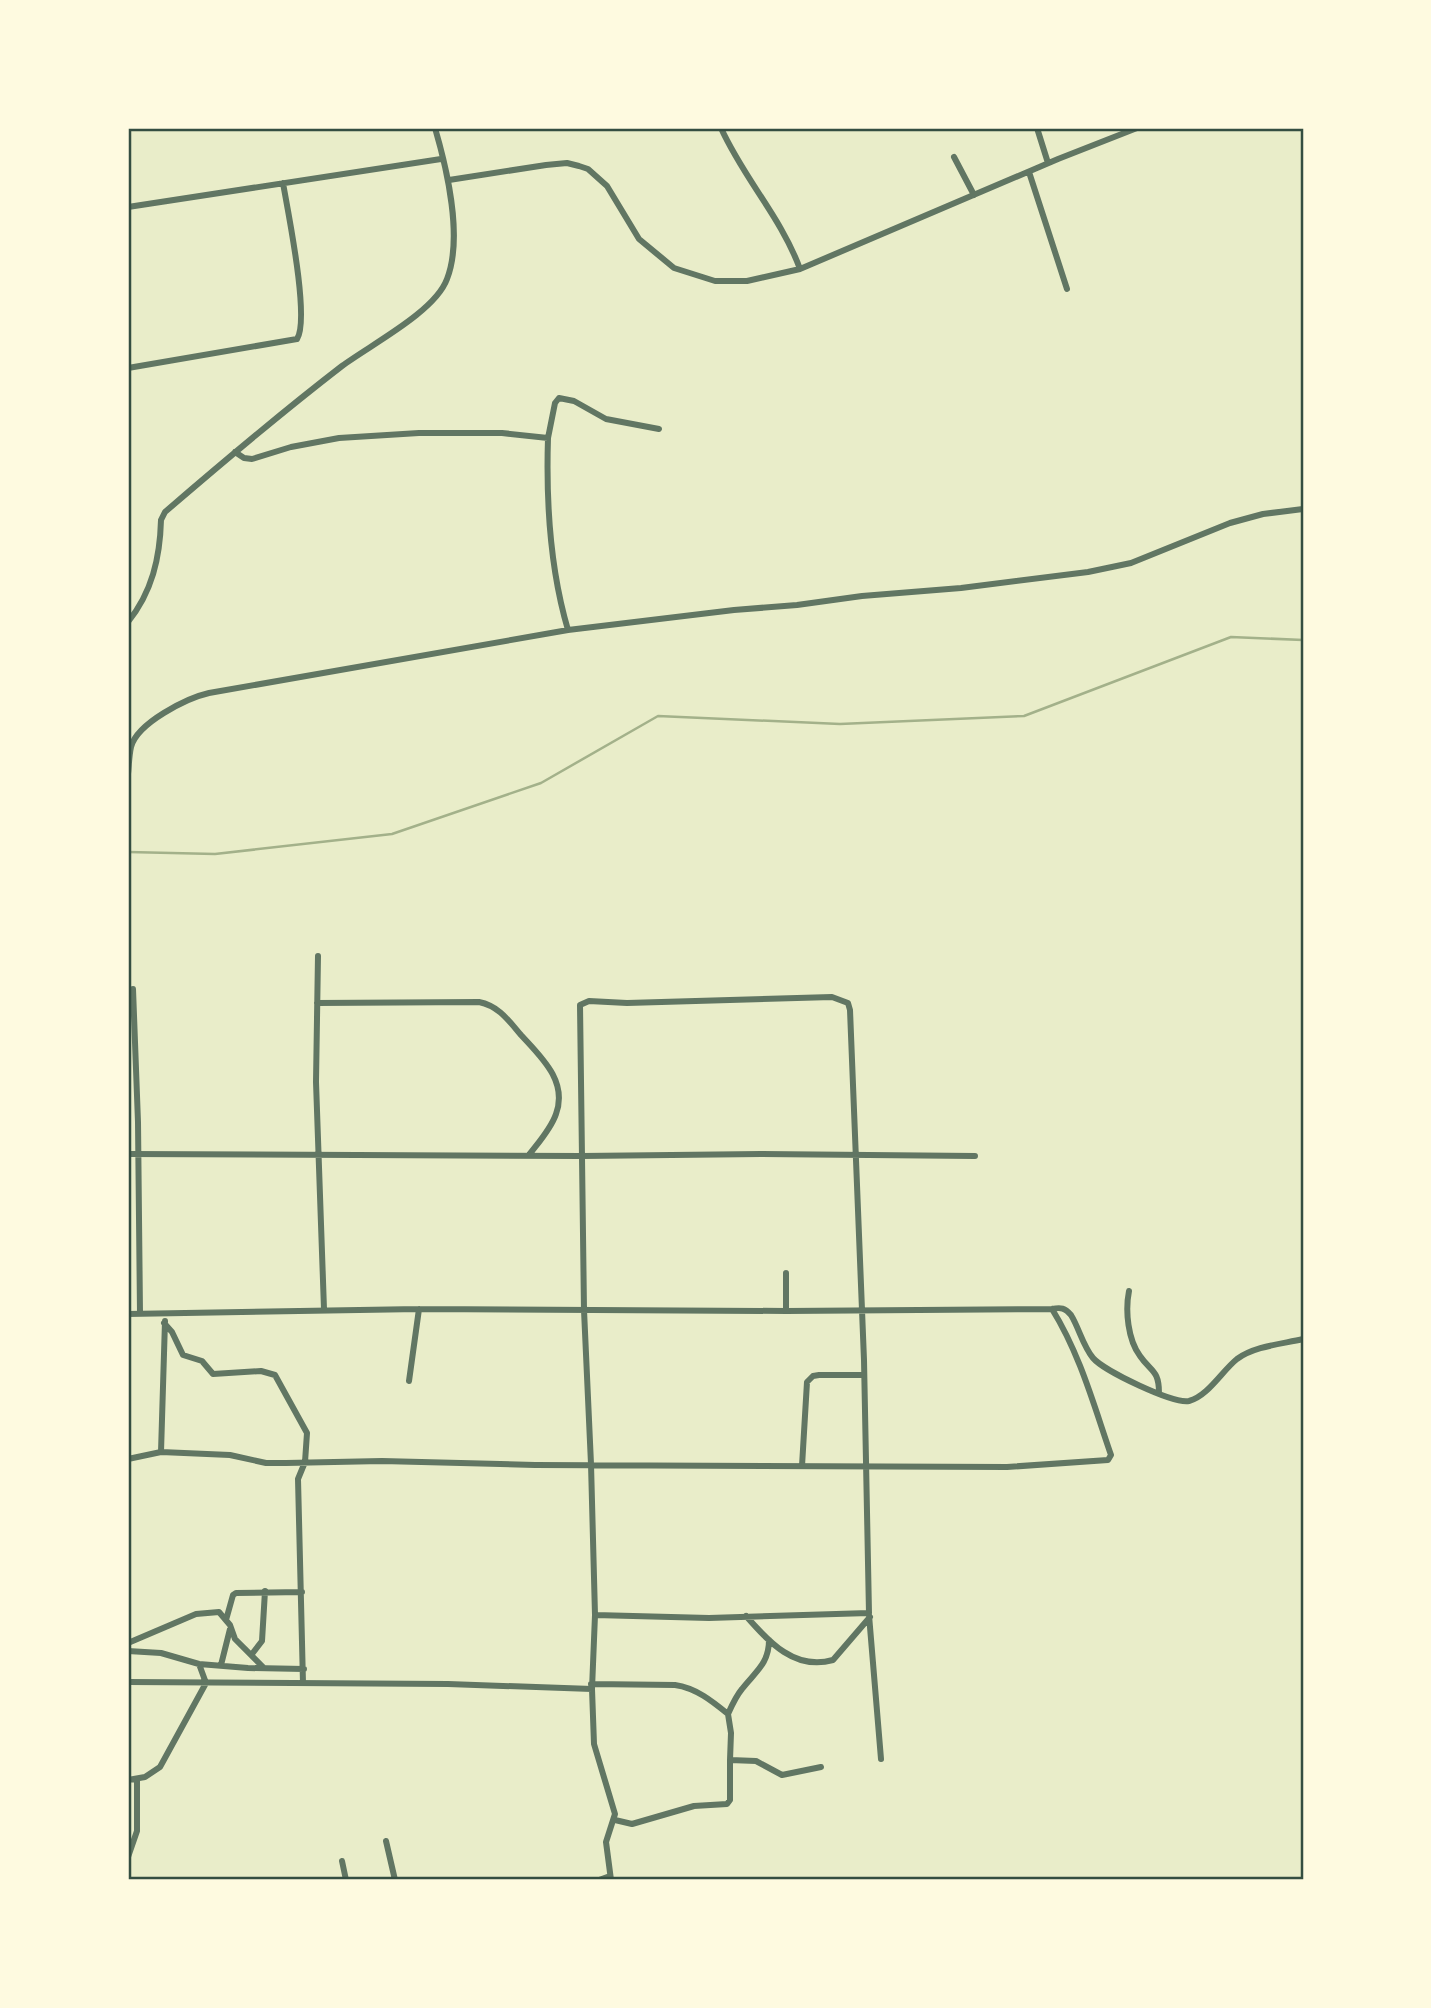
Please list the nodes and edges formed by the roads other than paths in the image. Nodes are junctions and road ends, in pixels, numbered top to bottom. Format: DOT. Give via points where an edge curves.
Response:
graph roads {
  1 [pos="435,128"];
  2 [pos="721,128"];
  3 [pos="1037,128"];
  4 [pos="1135,128"];
  5 [pos="954,157"];
  6 [pos="441,159"];
  7 [pos="1048,163"];
  8 [pos="1029,172"];
  9 [pos="449,180"];
  10 [pos="284,183"];
  11 [pos="974,195"];
  12 [pos="128,207"];
  13 [pos="800,269"];
  14 [pos="1067,289"];
  15 [pos="128,368"];
  16 [pos="659,429"];
  17 [pos="548,438"];
  18 [pos="235,452"];
  19 [pos="1303,509"];
  20 [pos="128,622"];
  21 [pos="568,630"];
  22 [pos="129,745"];
  23 [pos="128,774"];
  24 [pos="318,956"];
  25 [pos="133,989"];
  26 [pos="317,1003"];
  27 [pos="318,1153"];
  28 [pos="128,1154"];
  29 [pos="138,1154"];
  30 [pos="529,1155"];
  31 [pos="854,1155"];
  32 [pos="582,1156"];
  33 [pos="975,1156"];
  34 [pos="786,1273"];
  35 [pos="1129,1292"];
  36 [pos="324,1309"];
  37 [pos="419,1309"];
  38 [pos="861,1309"];
  39 [pos="584,1310"];
  40 [pos="1052,1310"];
  41 [pos="786,1311"];
  42 [pos="166,1312"];
  43 [pos="140,1313"];
  44 [pos="128,1314"];
  45 [pos="164,1323"];
  46 [pos="1303,1339"];
  47 [pos="863,1375"];
  48 [pos="409,1381"];
  49 [pos="1159,1393"];
  50 [pos="161,1452"];
  51 [pos="128,1459"];
  52 [pos="305,1462"];
  53 [pos="591,1464"];
  54 [pos="802,1466"];
  55 [pos="864,1466"];
  56 [pos="265,1591"];
  57 [pos="302,1592"];
  58 [pos="595,1615"];
  59 [pos="869,1615"];
  60 [pos="746,1616"];
  61 [pos="226,1620"];
  62 [pos="231,1628"];
  63 [pos="769,1640"];
  64 [pos="128,1643"];
  65 [pos="128,1651"];
  66 [pos="252,1654"];
  67 [pos="199,1664"];
  68 [pos="221,1665"];
  69 [pos="264,1668"];
  70 [pos="304,1668"];
  71 [pos="128,1682"];
  72 [pos="206,1683"];
  73 [pos="303,1683"];
  74 [pos="591,1687"];
  75 [pos="728,1714"];
  76 [pos="881,1759"];
  77 [pos="730,1760"];
  78 [pos="821,1767"];
  79 [pos="137,1779"];
  80 [pos="128,1780"];
  81 [pos="615,1820"];
  82 [pos="386,1841"];
  83 [pos="128,1857"];
  84 [pos="342,1861"];
  85 [pos="610,1878"];
  86 [pos="346,1880"];
  87 [pos="394,1880"];
  88 [pos="599,1880"];
  1 -- 6 [label="street"];
  2 -- 13 [label="street" via="734,157 788,240"];
  3 -- 7 [label="street"];
  4 -- 7 [label="street"];
  5 -- 11 [label="street"];
  6 -- 9 [label="street"];
  6 -- 10 [label="street"];
  7 -- 8 [label="street"];
  8 -- 11 [label="street"];
  8 -- 14 [label="street"];
  9 -- 13 [label="street" via="546,165 579,166 607,186 639,239 674,268 726,281"];
  9 -- 18 [label="street" via="454,251 440,292"];
  10 -- 12 [label="street"];
  10 -- 15 [label="street" via="300,300 302,328 297,339"];
  11 -- 13 [label="street"];
  16 -- 17 [label="street" via="606,419 575,401 559,398"];
  17 -- 18 [label="street" via="502,433 390,435 316,442 252,459"];
  17 -- 21 [label="street" via="550,529"];
  18 -- 20 [label="street" via="162,516 153,576 141,606"];
  19 -- 21 [label="street" via="1230,523 1131,563 1088,572"];
  21 -- 22 [label="street" via="197,695 168,709"];
  22 -- 23 [label="street"];
  24 -- 26 [label="street"];
  25 -- 29 [label="street"];
  26 -- 27 [label="street"];
  26 -- 30 [label="street" via="479,1002 494,1007 540,1055 559,1090 556,1115"];
  27 -- 29 [label="street"];
  27 -- 30 [label="street"];
  27 -- 36 [label="street"];
  28 -- 29 [label="street"];
  29 -- 43 [label="street"];
  30 -- 32 [label="street"];
  31 -- 32 [label="street"];
  31 -- 32 [label="street" via="850,1010 848,1003 832,998 582,1003"];
  31 -- 33 [label="street"];
  31 -- 38 [label="street"];
  32 -- 39 [label="street"];
  34 -- 41 [label="street"];
  35 -- 49 [label="street" via="1133,1343 1158,1376"];
  36 -- 37 [label="street"];
  36 -- 42 [label="street"];
  37 -- 39 [label="street"];
  37 -- 48 [label="street"];
  38 -- 40 [label="street"];
  38 -- 41 [label="street"];
  38 -- 47 [label="street"];
  39 -- 41 [label="street"];
  39 -- 53 [label="street"];
  40 -- 49 [label="street" via="1067,1310 1093,1359"];
  40 -- 55 [label="street" via="1067,1334 1109,1459 1007,1467"];
  42 -- 43 [label="street"];
  42 -- 45 [label="street"];
  43 -- 44 [label="street"];
  45 -- 50 [label="street"];
  45 -- 52 [label="street" via="183,1355 202,1361 213,1374 261,1371 275,1375 307,1433"];
  46 -- 49 [label="street" via="1248,1353 1191,1400"];
  47 -- 54 [label="street" via="819,1375 807,1382"];
  47 -- 55 [label="street"];
  50 -- 51 [label="street"];
  50 -- 52 [label="street" via="230,1455 266,1463"];
  52 -- 53 [label="street"];
  52 -- 57 [label="street" via="298,1479"];
  53 -- 54 [label="street"];
  53 -- 58 [label="street"];
  54 -- 55 [label="street"];
  55 -- 59 [label="street"];
  56 -- 57 [label="street"];
  56 -- 61 [label="street" via="234,1594"];
  56 -- 66 [label="street" via="262,1641"];
  57 -- 70 [label="street"];
  58 -- 60 [label="street"];
  58 -- 74 [label="street"];
  59 -- 60 [label="street"];
  59 -- 63 [label="street" via="834,1660 827,1662 792,1658"];
  59 -- 76 [label="street"];
  60 -- 63 [label="street"];
  61 -- 62 [label="street"];
  61 -- 64 [label="street" via="219,1612 196,1614"];
  62 -- 66 [label="street" via="233,1637"];
  62 -- 68 [label="street"];
  63 -- 75 [label="street" via="762,1668 744,1686"];
  65 -- 67 [label="street" via="161,1653"];
  66 -- 69 [label="street"];
  67 -- 68 [label="street"];
  67 -- 72 [label="street"];
  68 -- 69 [label="street"];
  69 -- 70 [label="street"];
  70 -- 73 [label="street"];
  71 -- 72 [label="street"];
  72 -- 73 [label="street"];
  72 -- 79 [label="street" via="166,1760"];
  73 -- 74 [label="street"];
  74 -- 75 [label="street" via="686,1686"];
  74 -- 81 [label="street" via="594,1744"];
  75 -- 77 [label="street"];
  77 -- 78 [label="street" via="756,1761 782,1775"];
  77 -- 81 [label="street" via="727,1804 694,1806 632,1824"];
  79 -- 80 [label="street"];
  79 -- 83 [label="street" via="138,1832"];
  81 -- 85 [label="street" via="606,1842"];
  82 -- 87 [label="street"];
  84 -- 86 [label="street"];
  85 -- 88 [label="street"];
}
